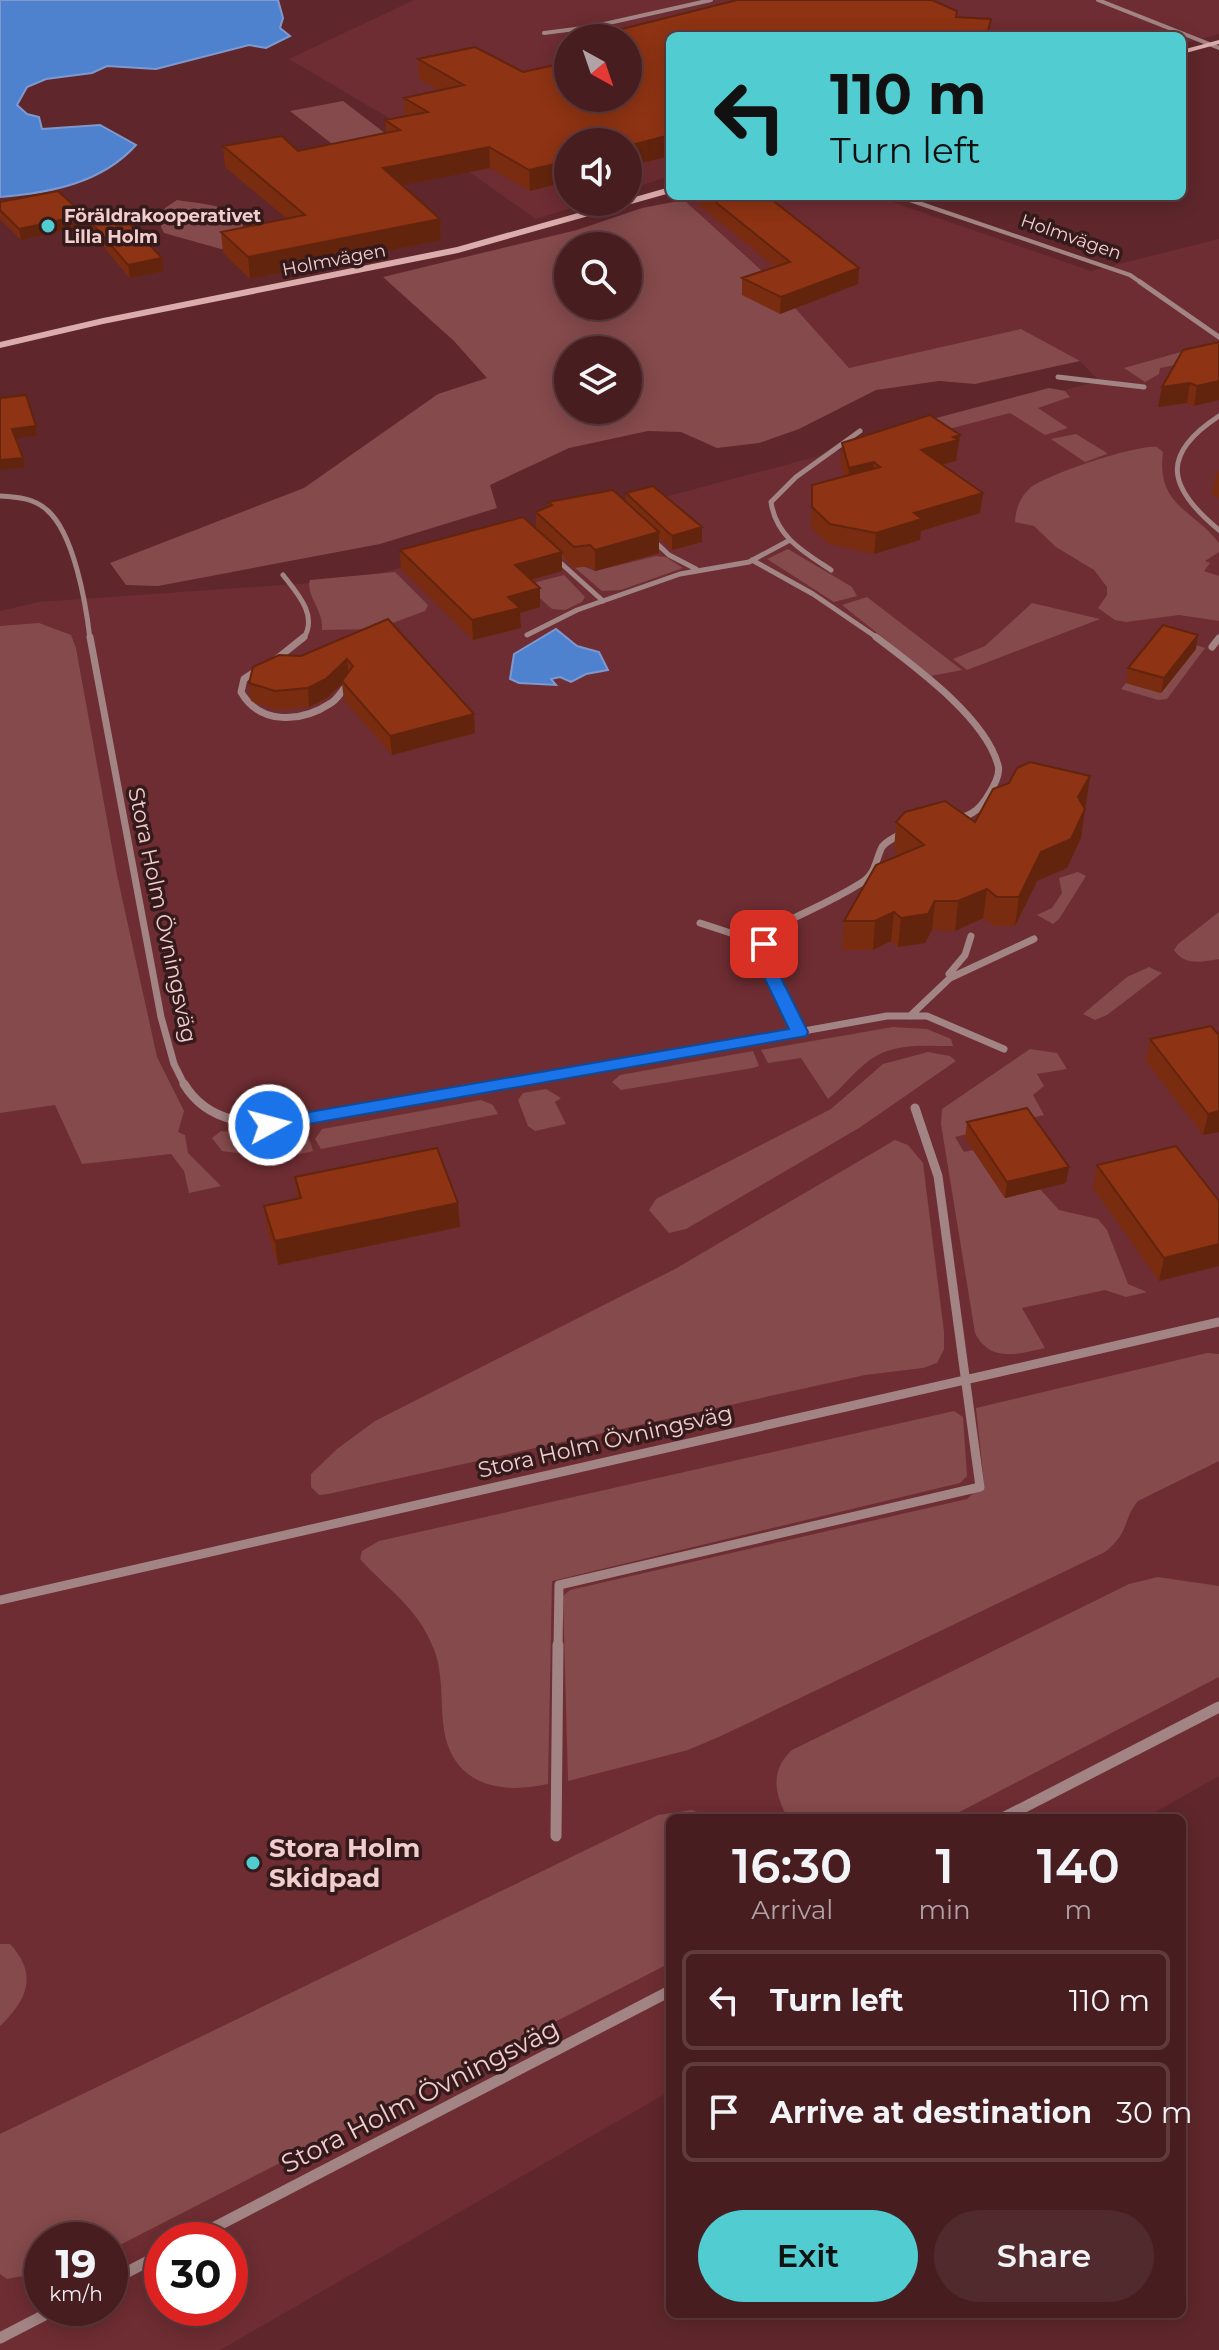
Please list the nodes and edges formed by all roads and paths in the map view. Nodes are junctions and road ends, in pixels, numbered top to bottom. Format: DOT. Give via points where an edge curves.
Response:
graph roads {
  1 [pos="711,0"];
  2 [pos="1098,0"];
  3 [pos="1182,32"];
  4 [pos="544,33"];
  5 [pos="1186,34"];
  6 [pos="1216,45"];
  7 [pos="1186,51"];
  8 [pos="666,191"];
  9 [pos="910,200"];
  10 [pos="1219,337"];
  11 [pos="0,345"];
  12 [pos="1058,377"];
  13 [pos="1144,387"];
  14 [pos="1219,416"];
  15 [pos="860,431"];
  16 [pos="0,496"];
  17 [pos="1219,530"];
  18 [pos="650,538"];
  19 [pos="790,540"];
  20 [pos="548,551"];
  21 [pos="752,560"];
  22 [pos="697,569"];
  23 [pos="831,570"];
  24 [pos="283,575"];
  25 [pos="603,601"];
  26 [pos="527,635"];
  27 [pos="1219,638"];
  28 [pos="1212,647"];
  29 [pos="348,684"];
  30 [pos="947,821"];
  31 [pos="908,830"];
  32 [pos="700,923"];
  33 [pos="971,936"];
  34 [pos="1034,939"];
  35 [pos="764,944"];
  36 [pos="946,978"];
  37 [pos="910,1016"];
  38 [pos="800,1032"];
  39 [pos="1004,1049"];
  40 [pos="915,1108"];
  41 [pos="1219,1322"];
  42 [pos="965,1379"];
  43 [pos="0,1600"];
  44 [pos="1219,1707"];
  45 [pos="1011,1814"];
  46 [pos="556,1836"];
  47 [pos="666,1993"];
  48 [pos="225,2222"];
  49 [pos="24,2326"];
  50 [pos="0,2338"];
  1 -- 4 [label="street"];
  2 -- 3 [label="street"];
  5 -- 6 [label="street"];
  6 -- 7 [label="street"];
  8 -- 11 [label="street, Holmvägen" via="458,250"];
  9 -- 10 [label="street, Holmvägen" via="1130,275"];
  12 -- 13 [label="street"];
  14 -- 17 [label="street" via="1180,447 1175,474 1188,503"];
  15 -- 19 [label="street" via="787,484 771,502 776,526"];
  16 -- 38 [label="street, Stora Holm Övningsväg" via="36,502 55,514 72,553 87,607 129,866 164,1028 183,1080 199,1103 241,1123 295,1122"];
  18 -- 22 [label="street"];
  19 -- 21 [label="street"];
  19 -- 23 [label="street"];
  20 -- 25 [label="street"];
  21 -- 22 [label="street"];
  21 -- 30 [label="street" via="865,627 931,682 985,738 999,775 975,812"];
  22 -- 25 [label="street"];
  24 -- 29 [label="street" via="310,612 308,636 302,645 244,679 240,688 245,701 264,715 301,717 336,701"];
  25 -- 26 [label="street"];
  27 -- 28 [label="street"];
  31 -- 35 [label="street" via="883,845 877,868 864,882 805,908"];
  32 -- 35 [label="street"];
  33 -- 36 [label="street" via="965,955"];
  34 -- 36 [label="street"];
  35 -- 38 [label="street" via="761,954 772,983"];
  36 -- 37 [label="street" via="923,996"];
  37 -- 38 [label="street, Stora Holm Övningsväg"];
  37 -- 39 [label="street, Stora Holm Övningsväg" via="927,1016"];
  40 -- 42 [label="street" via="938,1176"];
  41 -- 42 [label="street, Stora Holm Övningsväg"];
  42 -- 43 [label="street, Stora Holm Övningsväg"];
  42 -- 46 [label="street" via="980,1487 559,1585"];
  44 -- 45 [label="street"];
  47 -- 48 [label="street, Stora Holm Övningsväg"];
  49 -- 50 [label="street"];
}
